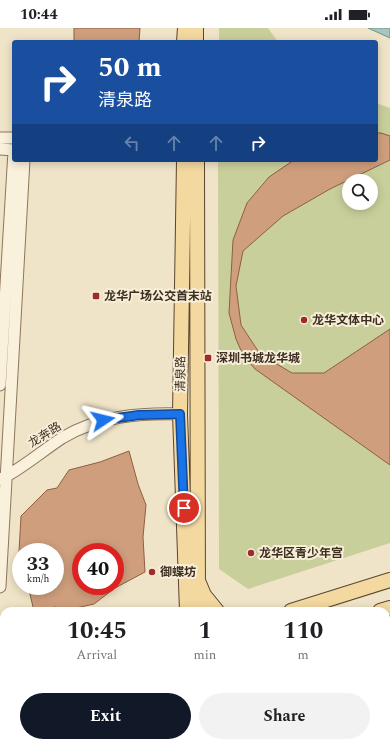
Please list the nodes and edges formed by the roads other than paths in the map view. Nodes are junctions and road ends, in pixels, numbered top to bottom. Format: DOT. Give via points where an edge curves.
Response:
graph roads {
  1 [pos="184,28"];
  2 [pos="196,28"];
  3 [pos="184,40"];
  4 [pos="196,40"];
  5 [pos="0,138"];
  6 [pos="12,138"];
  7 [pos="0,149"];
  8 [pos="12,151"];
  9 [pos="13,162"];
  10 [pos="24,162"];
  11 [pos="184,162"];
  12 [pos="197,162"];
  13 [pos="0,385"];
  14 [pos="180,414"];
  15 [pos="2,478"];
  16 [pos="390,580"];
  17 [pos="192,583"];
  18 [pos="0,587"];
  19 [pos="178,607"];
  20 [pos="188,607"];
  21 [pos="197,607"];
  22 [pos="214,607"];
  23 [pos="304,607"];
  1 -- 3 [label="main road"];
  2 -- 4 [label="main road"];
  5 -- 6 [label="street"];
  7 -- 8 [label="street"];
  9 -- 13 [label="street"];
  10 -- 15 [label="street"];
  11 -- 14 [label="main road, 清泉路"];
  12 -- 17 [label="main road, 清泉路"];
  14 -- 15 [label="street, 龙奔路" via="121,417 85,426"];
  14 -- 17 [label="main road, 清泉路"];
  15 -- 18 [label="street"];
  16 -- 23 [label="main road"];
  17 -- 19 [label="main road"];
  17 -- 20 [label="main road, 清泉路"];
  17 -- 21 [label="main road, 清泉路"];
  17 -- 22 [label="main road"];
}
